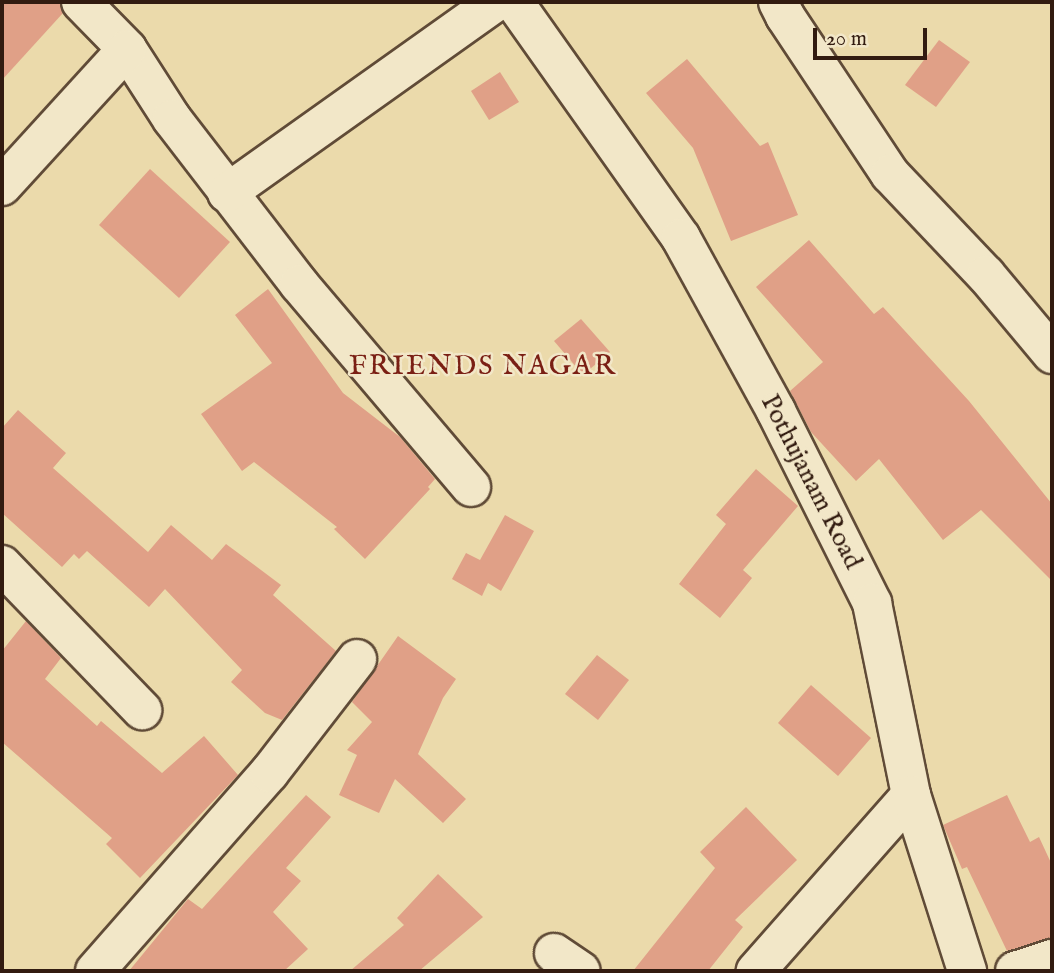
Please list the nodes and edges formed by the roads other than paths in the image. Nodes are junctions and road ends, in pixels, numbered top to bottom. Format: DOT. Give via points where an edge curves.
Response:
graph roads {
  1 [pos="81,2"];
  2 [pos="496,2"];
  3 [pos="514,2"];
  4 [pos="778,2"];
  5 [pos="127,49"];
  6 [pos="2,186"];
  7 [pos="227,193"];
  8 [pos="1052,354"];
  9 [pos="471,487"];
  10 [pos="2,565"];
  11 [pos="357,659"];
  12 [pos="142,710"];
  13 [pos="911,796"];
  14 [pos="1052,959"];
  15 [pos="95,971"];
  16 [pos="756,971"];
  17 [pos="967,971"];
  18 [pos="1015,971"];
  1 -- 5 [label="street"];
  2 -- 7 [label="street"];
  3 -- 13 [label="street, Pothujanam Road" via="681,238 776,411 872,603"];
  4 -- 8 [label="street" via="890,174 986,275"];
  5 -- 6 [label="street"];
  5 -- 7 [label="street"];
  7 -- 9 [label="street"];
  10 -- 12 [label="street"];
  11 -- 15 [label="street" via="269,773"];
  13 -- 16 [label="street"];
  13 -- 17 [label="street, Pothujanam Road"];
  14 -- 18 [label="street"];
}
